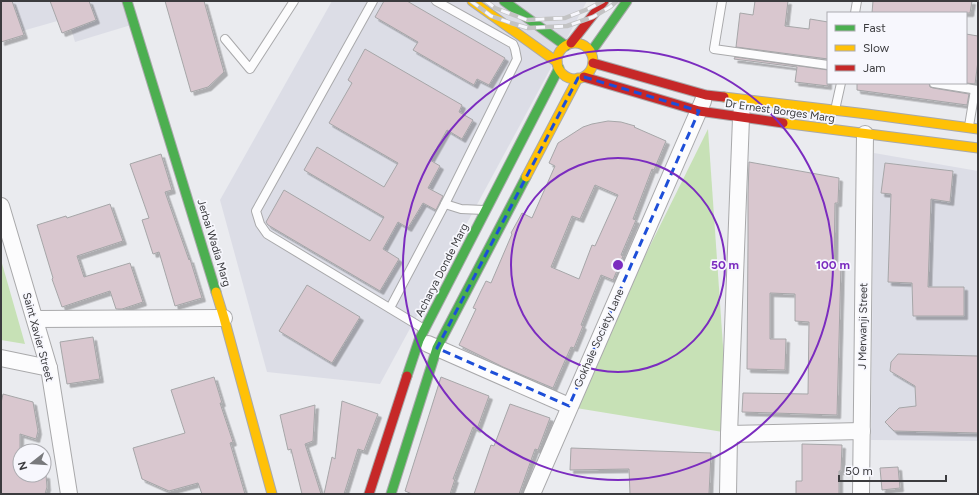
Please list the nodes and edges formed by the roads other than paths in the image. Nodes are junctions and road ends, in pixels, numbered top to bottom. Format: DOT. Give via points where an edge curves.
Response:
graph roads {
  1 [pos="127,1"];
  2 [pos="294,1"];
  3 [pos="373,1"];
  4 [pos="436,1"];
  5 [pos="472,1"];
  6 [pos="504,1"];
  7 [pos="604,1"];
  8 [pos="627,1"];
  9 [pos="722,1"];
  10 [pos="857,1"];
  11 [pos="855,12"];
  12 [pos="225,39"];
  13 [pos="568,44"];
  14 [pos="591,52"];
  15 [pos="593,63"];
  16 [pos="558,64"];
  17 [pos="827,65"];
  18 [pos="581,78"];
  19 [pos="841,84"];
  20 [pos="940,84"];
  21 [pos="976,90"];
  22 [pos="706,95"];
  23 [pos="743,99"];
  24 [pos="831,110"];
  25 [pos="699,111"];
  26 [pos="741,118"];
  27 [pos="973,128"];
  28 [pos="825,129"];
  29 [pos="865,134"];
  30 [pos="972,147"];
  31 [pos="445,204"];
  32 [pos="1,206"];
  33 [pos="486,210"];
  34 [pos="390,308"];
  35 [pos="224,318"];
  36 [pos="35,319"];
  37 [pos="422,335"];
  38 [pos="436,348"];
  39 [pos="1,358"];
  40 [pos="48,368"];
  41 [pos="569,406"];
  42 [pos="862,431"];
  43 [pos="729,434"];
  44 [pos="69,494"];
  45 [pos="272,494"];
  46 [pos="369,494"];
  47 [pos="390,494"];
  48 [pos="532,494"];
  49 [pos="728,494"];
  50 [pos="861,494"];
  1 -- 35 [label="main road, Jerbai Wadia Marg"];
  2 -- 12 [label="lane" via="250,69"];
  3 -- 34 [label="lane" via="256,211 266,234"];
  4 -- 31 [label="lane" via="513,44 517,59"];
  5 -- 16 [label="main road"];
  6 -- 13 [label="main road"];
  7 -- 13 [label="main road"];
  8 -- 14 [label="main road"];
  9 -- 17 [label="lane" via="714,49"];
  10 -- 11 [label="lane"];
  13 -- 14 [label="main road" via="582,44"];
  13 -- 16 [label="main road" via="558,55"];
  14 -- 15 [label="main road"];
  15 -- 18 [label="main road" via="592,69"];
  15 -- 22 [label="main road, Dr Ernest Borges Marg"];
  16 -- 18 [label="main road" via="567,77"];
  16 -- 33 [label="main road, Acharya Donde Marg"];
  18 -- 25 [label="main road, Dr Ernest Borges Marg"];
  18 -- 38 [label="main road"];
  19 -- 24 [label="lane"];
  20 -- 21 [label="lane"];
  21 -- 27 [label="lane"];
  22 -- 23 [label="main road, Dr Ernest Borges Marg"];
  22 -- 25 [label="street, Gokhale Society Lane"];
  23 -- 24 [label="main road, Dr Ernest Borges Marg"];
  23 -- 26 [label="street"];
  24 -- 27 [label="main road, Dr Ernest Borges Marg"];
  24 -- 28 [label="street"];
  25 -- 26 [label="main road, Dr Ernest Borges Marg"];
  25 -- 41 [label="street, Gokhale Society Lane"];
  26 -- 28 [label="main road, Dr Ernest Borges Marg"];
  26 -- 43 [label="street"];
  27 -- 30 [label="street"];
  28 -- 29 [label="main road, Dr Ernest Borges Marg"];
  29 -- 30 [label="main road, Dr Ernest Borges Marg"];
  29 -- 42 [label="street, J Merwanji Street"];
  31 -- 33 [label="lane" via="461,209"];
  31 -- 34 [label="lane"];
  32 -- 36 [label="street, Saint Xavier Street"];
  33 -- 37 [label="main road, Acharya Donde Marg"];
  34 -- 37 [label="lane"];
  35 -- 36 [label="street"];
  35 -- 45 [label="main road, Jerbai Wadia Marg"];
  36 -- 40 [label="street, Saint Xavier Street"];
  37 -- 38 [label="street"];
  37 -- 46 [label="main road, Acharya Donde Marg"];
  38 -- 41 [label="street"];
  38 -- 47 [label="main road"];
  39 -- 40 [label="street"];
  40 -- 44 [label="street, Saint Xavier Street"];
  41 -- 48 [label="street, Gokhale Society Lane"];
  42 -- 43 [label="street"];
  42 -- 50 [label="street, J Merwanji Street"];
  43 -- 49 [label="street"];
}
